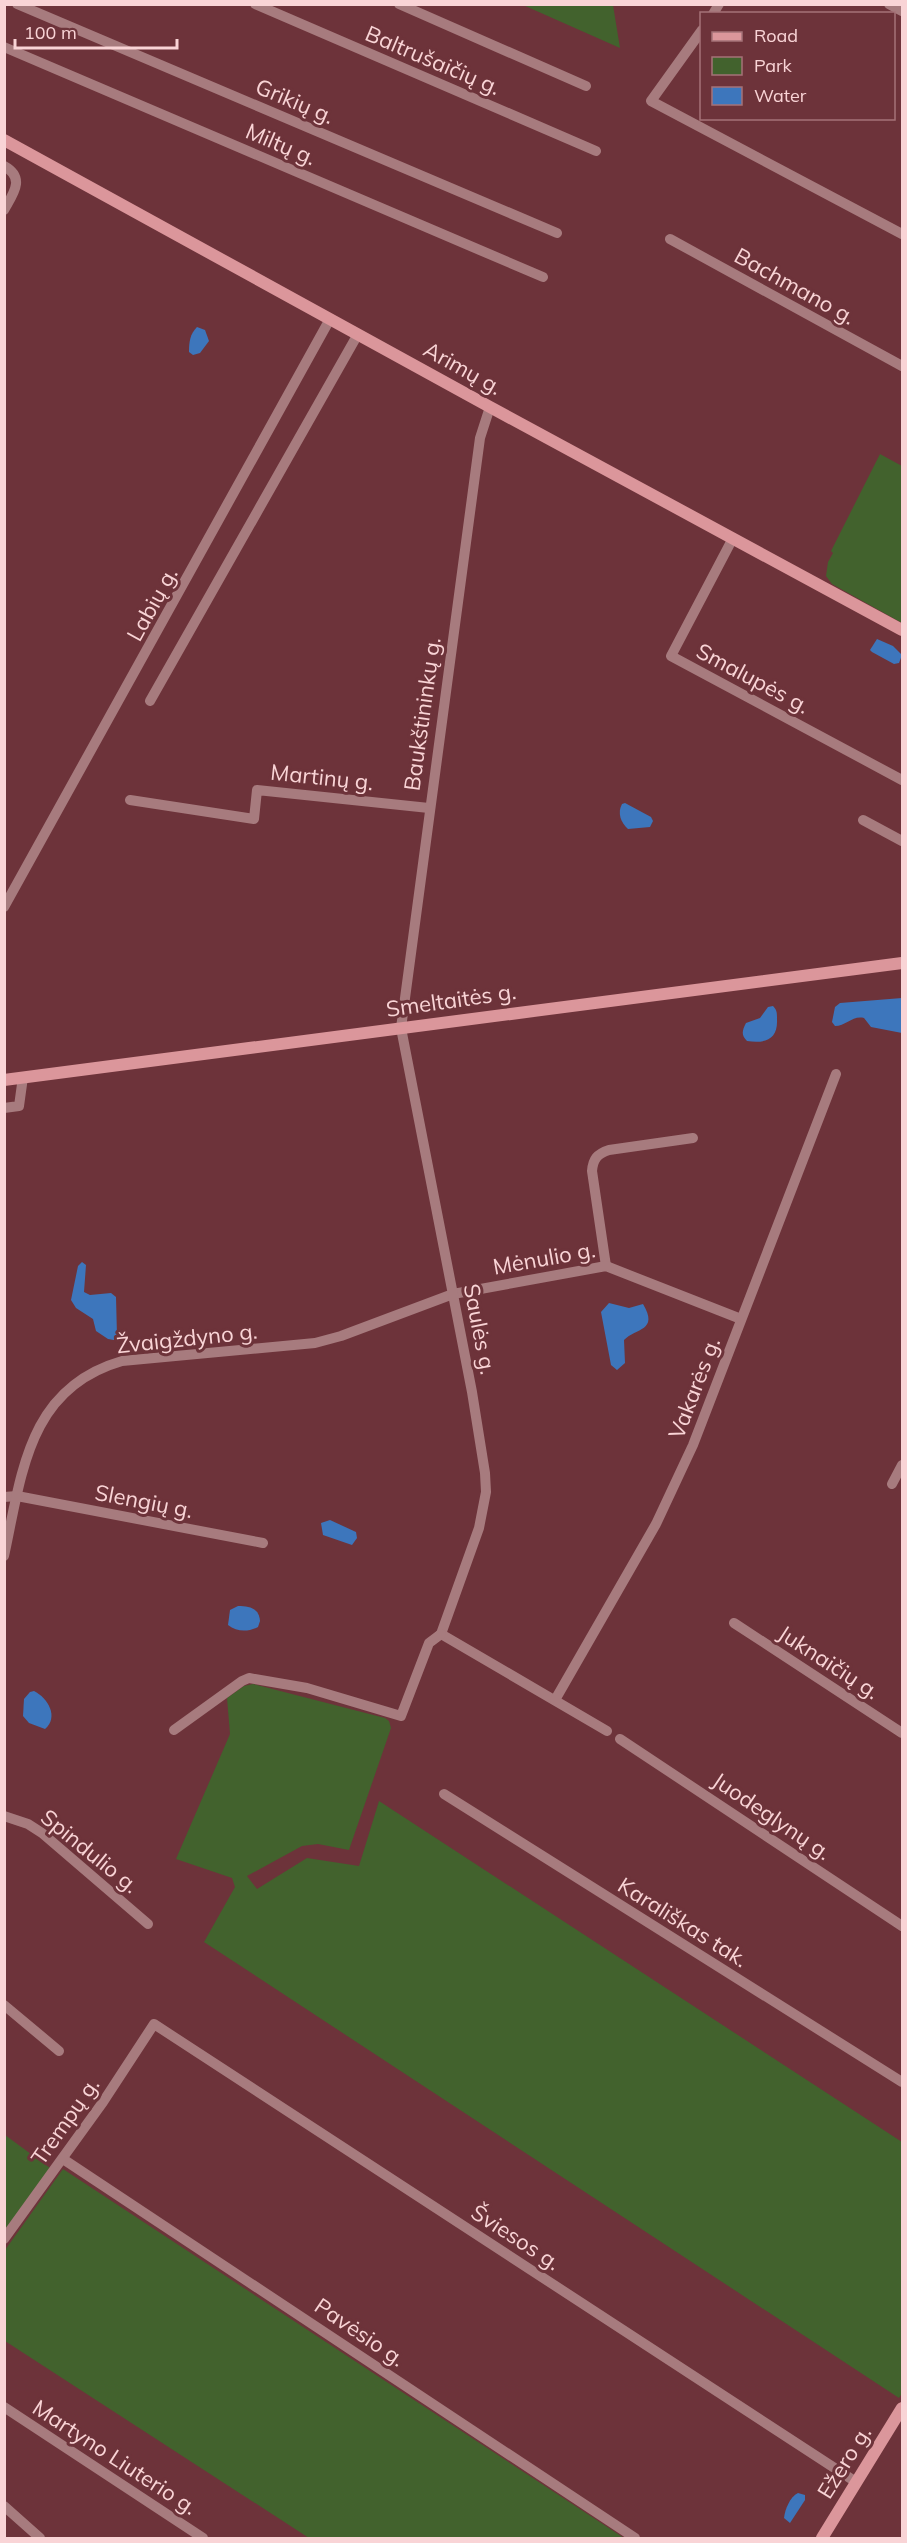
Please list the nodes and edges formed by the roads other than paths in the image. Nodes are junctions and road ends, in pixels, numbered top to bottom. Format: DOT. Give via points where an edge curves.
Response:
graph roads {
  1 [pos="17,4"];
  2 [pos="255,4"];
  3 [pos="399,4"];
  4 [pos="889,4"];
  5 [pos="903,11"];
  6 [pos="700,33"];
  7 [pos="4,47"];
  8 [pos="586,86"];
  9 [pos="4,140"];
  10 [pos="596,151"];
  11 [pos="4,166"];
  12 [pos="4,210"];
  13 [pos="557,232"];
  14 [pos="903,234"];
  15 [pos="670,239"];
  16 [pos="543,277"];
  17 [pos="330,319"];
  18 [pos="358,334"];
  19 [pos="903,366"];
  20 [pos="490,407"];
  21 [pos="733,538"];
  22 [pos="903,630"];
  23 [pos="150,701"];
  24 [pos="903,780"];
  25 [pos="130,800"];
  26 [pos="429,808"];
  27 [pos="863,820"];
  28 [pos="903,841"];
  29 [pos="4,907"];
  30 [pos="903,963"];
  31 [pos="401,1028"];
  32 [pos="836,1074"];
  33 [pos="23,1077"];
  34 [pos="4,1080"];
  35 [pos="4,1108"];
  36 [pos="693,1138"];
  37 [pos="606,1266"];
  38 [pos="453,1294"];
  39 [pos="741,1319"];
  40 [pos="903,1465"];
  41 [pos="892,1485"];
  42 [pos="17,1496"];
  43 [pos="4,1497"];
  44 [pos="263,1544"];
  45 [pos="4,1556"];
  46 [pos="734,1623"];
  47 [pos="441,1634"];
  48 [pos="555,1700"];
  49 [pos="174,1730"];
  50 [pos="607,1731"];
  51 [pos="903,1733"];
  52 [pos="620,1739"];
  53 [pos="444,1794"];
  54 [pos="4,1816"];
  55 [pos="148,1924"];
  56 [pos="903,1926"];
  57 [pos="4,2005"];
  58 [pos="154,2024"];
  59 [pos="59,2051"];
  60 [pos="903,2082"];
  61 [pos="63,2158"];
  62 [pos="4,2239"];
  63 [pos="4,2408"];
  64 [pos="903,2408"];
  65 [pos="856,2482"];
  66 [pos="4,2506"];
  67 [pos="40,2538"];
  68 [pos="203,2538"];
  69 [pos="635,2538"];
  70 [pos="822,2538"];
  1 -- 13 [label="street, Grikių g."];
  2 -- 10 [label="street, Baltrušaičių g."];
  3 -- 8 [label="street"];
  4 -- 5 [label="street"];
  6 -- 14 [label="street" via="651,101"];
  7 -- 16 [label="street, Miltų g."];
  9 -- 17 [label="main road, Arimų g."];
  11 -- 12 [label="street" via="16,178 16,189"];
  15 -- 19 [label="street, Bachmano g."];
  17 -- 18 [label="main road, Arimų g."];
  17 -- 29 [label="street, Labių g."];
  18 -- 20 [label="main road, Arimų g."];
  18 -- 23 [label="street"];
  20 -- 21 [label="main road, Arimų g."];
  20 -- 26 [label="street, Baukštininkų g." via="480,438"];
  21 -- 22 [label="main road, Arimų g."];
  21 -- 24 [label="street, Smalupės g." via="671,656"];
  25 -- 26 [label="street, Martinų g." via="254,819 257,790"];
  26 -- 31 [label="street, Baukštininkų g."];
  27 -- 28 [label="street"];
  30 -- 31 [label="main road, Smeltaitės g."];
  31 -- 33 [label="main road, Smeltaitės g."];
  31 -- 38 [label="street, Saulės g."];
  32 -- 39 [label="street, Vakarės g."];
  33 -- 34 [label="main road, Smeltaitės g."];
  33 -- 35 [label="street" via="19,1106"];
  36 -- 37 [label="street" via="609,1150 595,1158 592,1171"];
  37 -- 38 [label="street, Mėnulio g."];
  37 -- 39 [label="street, Mėnulio g."];
  38 -- 42 [label="street, Žvaigždyno g." via="315,1343 122,1362 100,1368 49,1408 30,1445"];
  38 -- 47 [label="street, Saulės g." via="476,1408 486,1492 474,1545"];
  39 -- 48 [label="street, Vakarės g." via="693,1445 660,1514"];
  40 -- 41 [label="street"];
  42 -- 43 [label="street, Slengių g."];
  42 -- 44 [label="street, Slengių g."];
  42 -- 45 [label="street, Žvaigždyno g."];
  46 -- 51 [label="street, Juknaičių g."];
  47 -- 48 [label="street"];
  47 -- 49 [label="street, Saulės g." via="429,1643 401,1716 307,1688 249,1678"];
  48 -- 50 [label="street"];
  52 -- 56 [label="street, Juodeglynų g."];
  53 -- 60 [label="street, Karališkas tak."];
  54 -- 55 [label="street, Spindulio g." via="42,1833"];
  57 -- 59 [label="street"];
  58 -- 61 [label="street, Trempų g."];
  58 -- 65 [label="street, Šviesos g."];
  61 -- 62 [label="street, Trempų g."];
  61 -- 69 [label="street, Pavėsio g."];
  63 -- 68 [label="street, Martyno Liuterio g."];
  64 -- 65 [label="main road, Ežero g."];
  65 -- 70 [label="main road, Ežero g."];
  66 -- 67 [label="street"];
}
